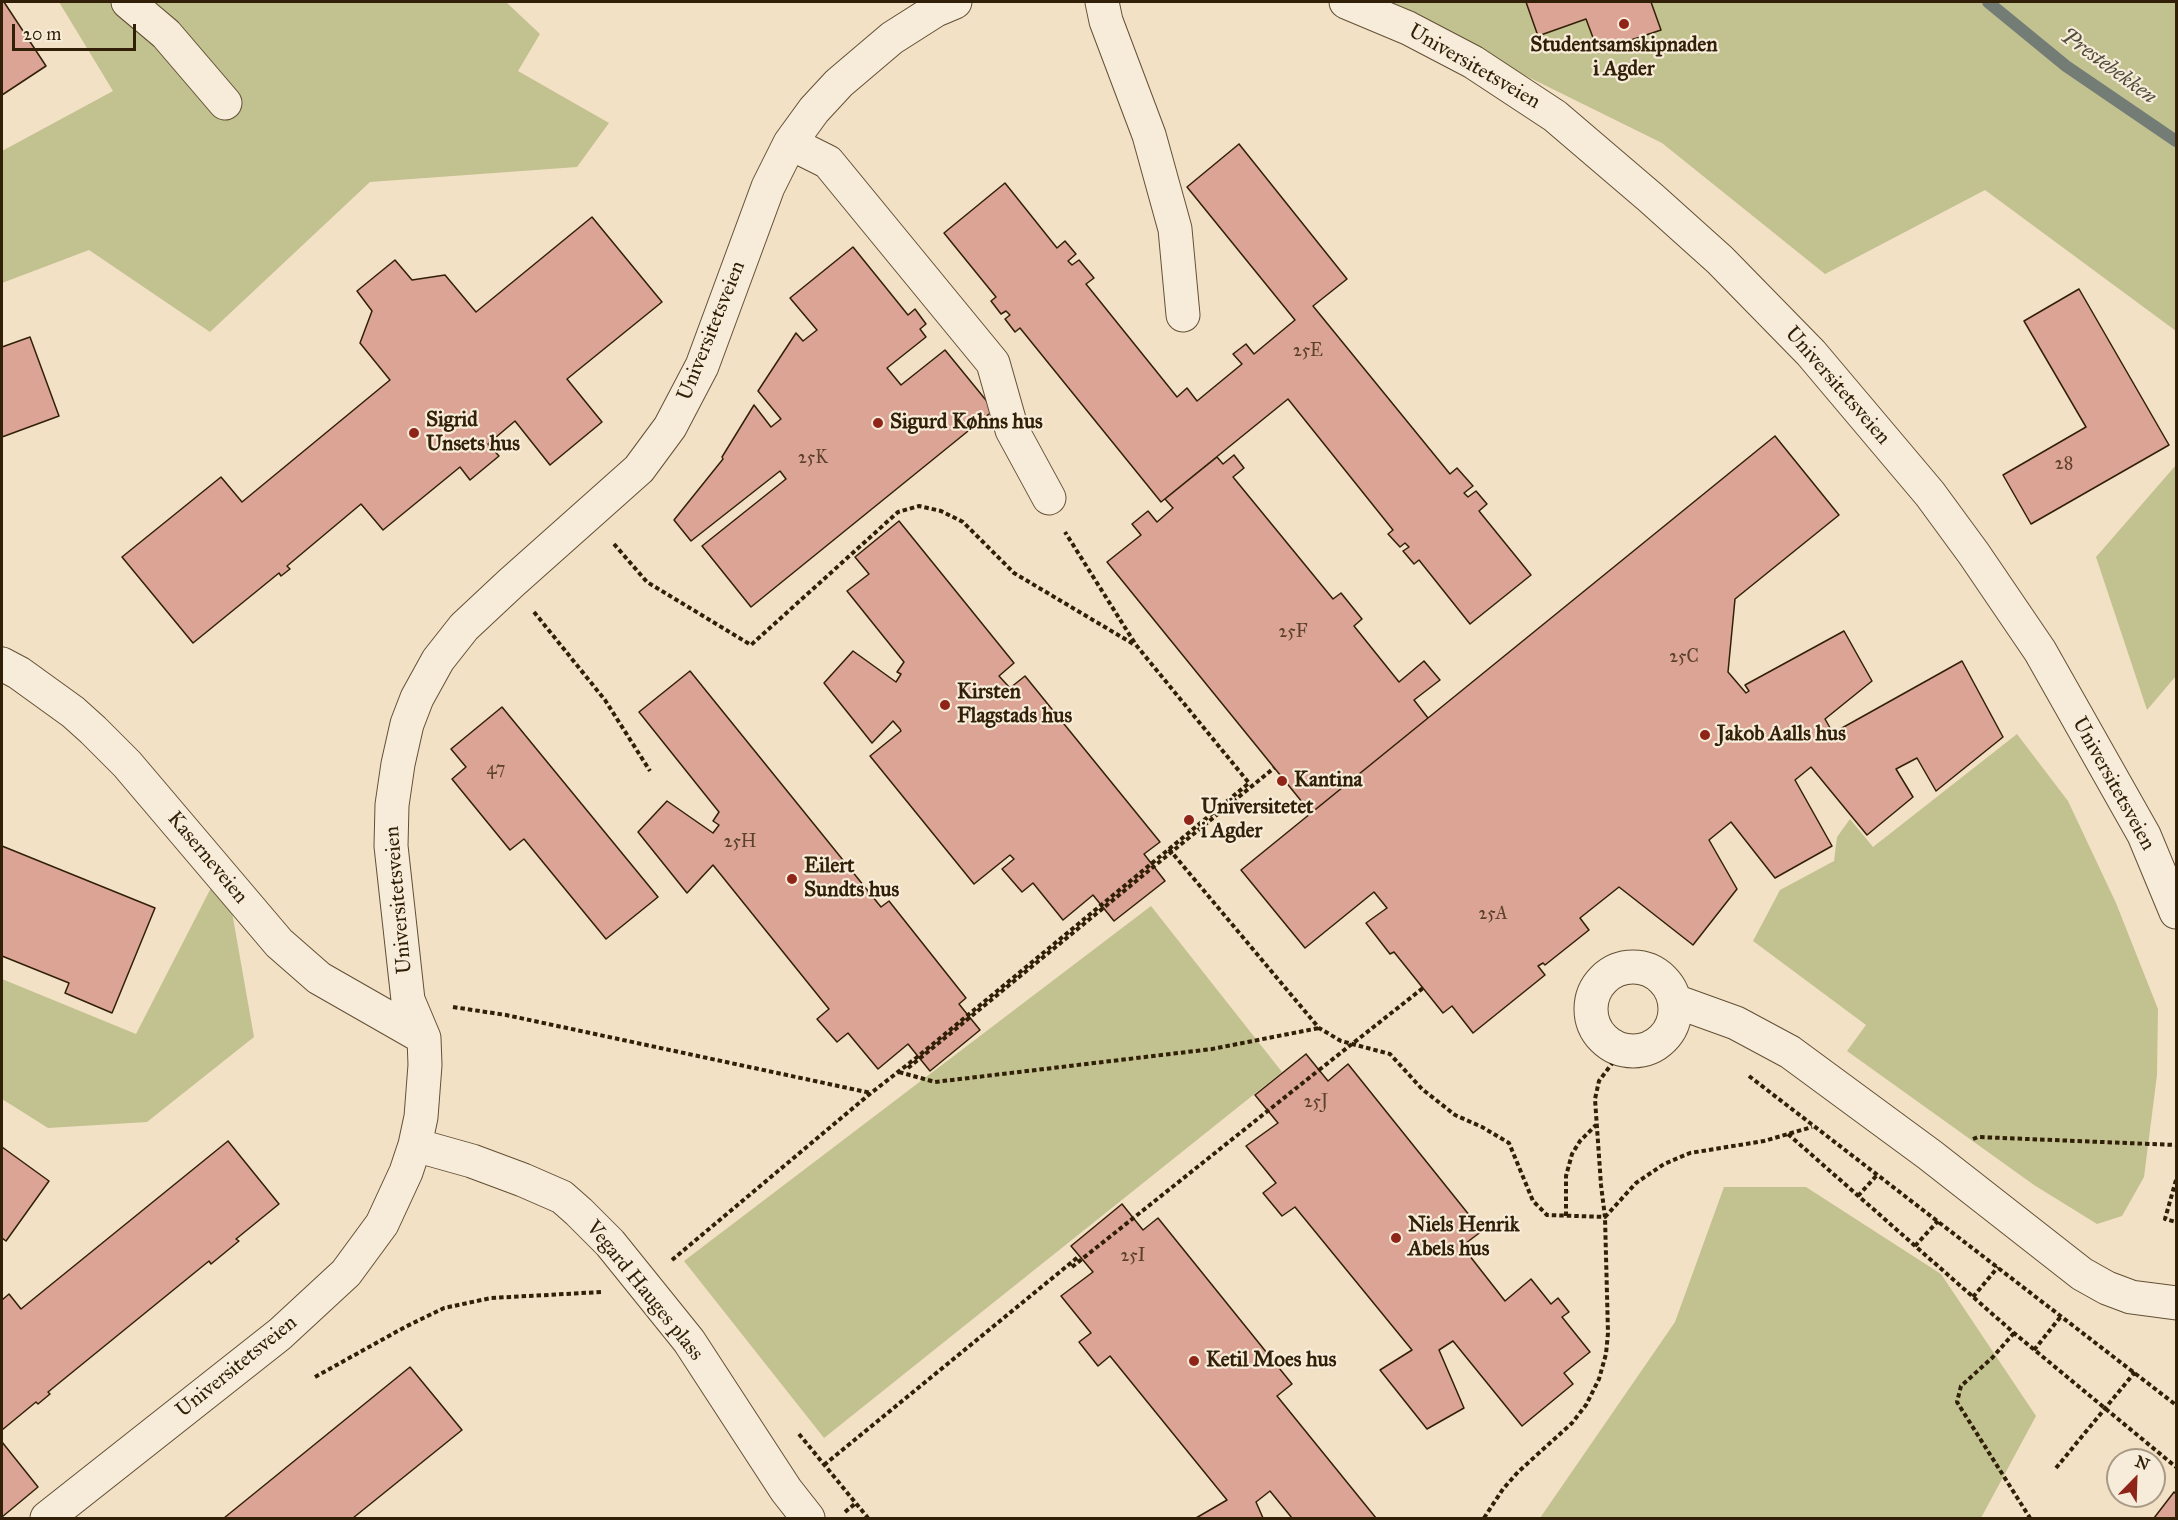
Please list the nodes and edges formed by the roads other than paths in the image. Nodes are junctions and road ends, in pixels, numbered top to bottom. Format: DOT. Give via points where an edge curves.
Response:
graph roads {
  1 [pos="128,2"];
  2 [pos="955,2"];
  3 [pos="1102,2"];
  4 [pos="1346,2"];
  5 [pos="225,103"];
  6 [pos="790,143"];
  7 [pos="1183,315"];
  8 [pos="1049,498"];
  9 [pos="2,663"];
  10 [pos="2176,912"];
  11 [pos="1675,1001"];
  12 [pos="424,1038"];
  13 [pos="415,1145"];
  14 [pos="2176,1303"];
  15 [pos="47,1518"];
  16 [pos="808,1518"];
  1 -- 5 [label="street" via="166,34"];
  2 -- 6 [label="street, Universitetsveien" via="892,38 839,83"];
  3 -- 7 [label="street" via="1149,135 1175,229"];
  4 -- 10 [label="street, Universitetsveien" via="1473,62 1555,116 1711,252 1811,353 1930,494 2040,651 2144,835"];
  6 -- 8 [label="street" via="828,162 993,363 1012,430"];
  6 -- 12 [label="street, Universitetsveien" via="768,187 702,366 670,427 639,469 464,627 438,660 417,698 398,764 391,846 408,1000"];
  9 -- 12 [label="street, Kaserneveien" via="64,706 127,764 279,943 319,978"];
  11 -- 11 [label="street" via="1668,1034 1659,1043 1635,1052 1609,1044 1599,1034 1590,1008 1600,982 1623,967 1650,969 1671,988"];
  11 -- 14 [label="street" via="1736,1023 1790,1052 2082,1274 2131,1297"];
  12 -- 13 [label="street, Universitetsveien" via="422,1107"];
  13 -- 15 [label="street, Universitetsveien" via="382,1224 346,1273 280,1334"];
  13 -- 16 [label="street, Vegard Hauges plass" via="472,1161 562,1197 610,1243 656,1278 689,1341"];
}
